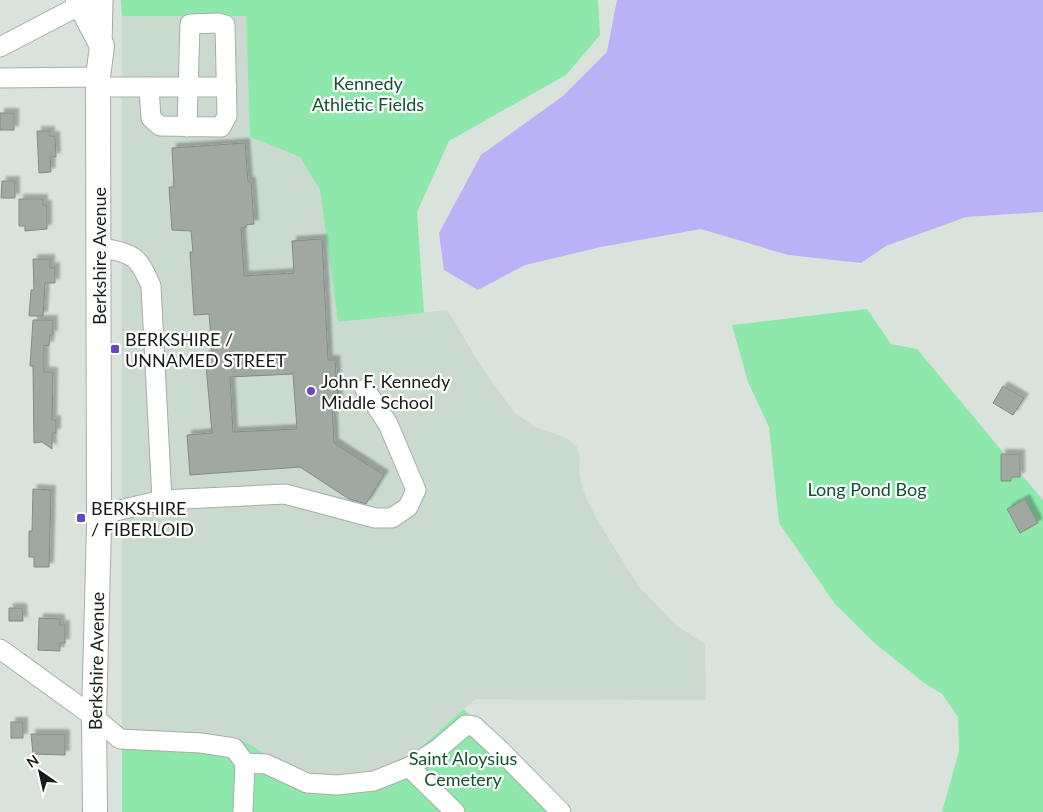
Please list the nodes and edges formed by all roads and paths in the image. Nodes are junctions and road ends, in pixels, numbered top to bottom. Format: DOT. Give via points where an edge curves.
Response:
graph roads {
  1 [pos="103,0"];
  2 [pos="83,2"];
  3 [pos="102,46"];
  4 [pos="0,47"];
  5 [pos="0,78"];
  6 [pos="98,82"];
  7 [pos="188,87"];
  8 [pos="227,87"];
  9 [pos="149,88"];
  10 [pos="187,127"];
  11 [pos="98,247"];
  12 [pos="365,389"];
  13 [pos="162,500"];
  14 [pos="99,515"];
  15 [pos="0,649"];
  16 [pos="94,717"];
  17 [pos="245,763"];
  18 [pos="409,767"];
  19 [pos="95,812"];
  20 [pos="243,812"];
  21 [pos="455,812"];
  22 [pos="561,812"];
  1 -- 3 [label="street, Berkshire Avenue"];
  2 -- 3 [label="main road"];
  2 -- 4 [label="street"];
  3 -- 6 [label="main road, Berkshire Avenue"];
  5 -- 6 [label="street"];
  6 -- 9 [label="street"];
  6 -- 11 [label="main road, Berkshire Avenue"];
  7 -- 8 [label="street"];
  7 -- 8 [label="street" via="190,24 218,23 225,25"];
  7 -- 9 [label="street"];
  7 -- 10 [label="street"];
  8 -- 10 [label="street" via="227,116 221,127"];
  9 -- 10 [label="street" via="151,118 160,126"];
  11 -- 13 [label="street" via="129,253 142,265 151,286"];
  11 -- 14 [label="main road, Berkshire Avenue"];
  12 -- 13 [label="street" via="388,424 416,490 408,507 392,518 375,518 285,494"];
  13 -- 14 [label="street"];
  14 -- 16 [label="main road, Berkshire Avenue"];
  15 -- 16 [label="street"];
  16 -- 17 [label="street" via="120,739 234,748"];
  16 -- 19 [label="main road, Berkshire Avenue"];
  17 -- 18 [label="street" via="266,764 307,783 338,785 374,781"];
  17 -- 20 [label="street"];
  18 -- 21 [label="street"];
  18 -- 22 [label="street" via="438,749 466,725 474,726"];
}
